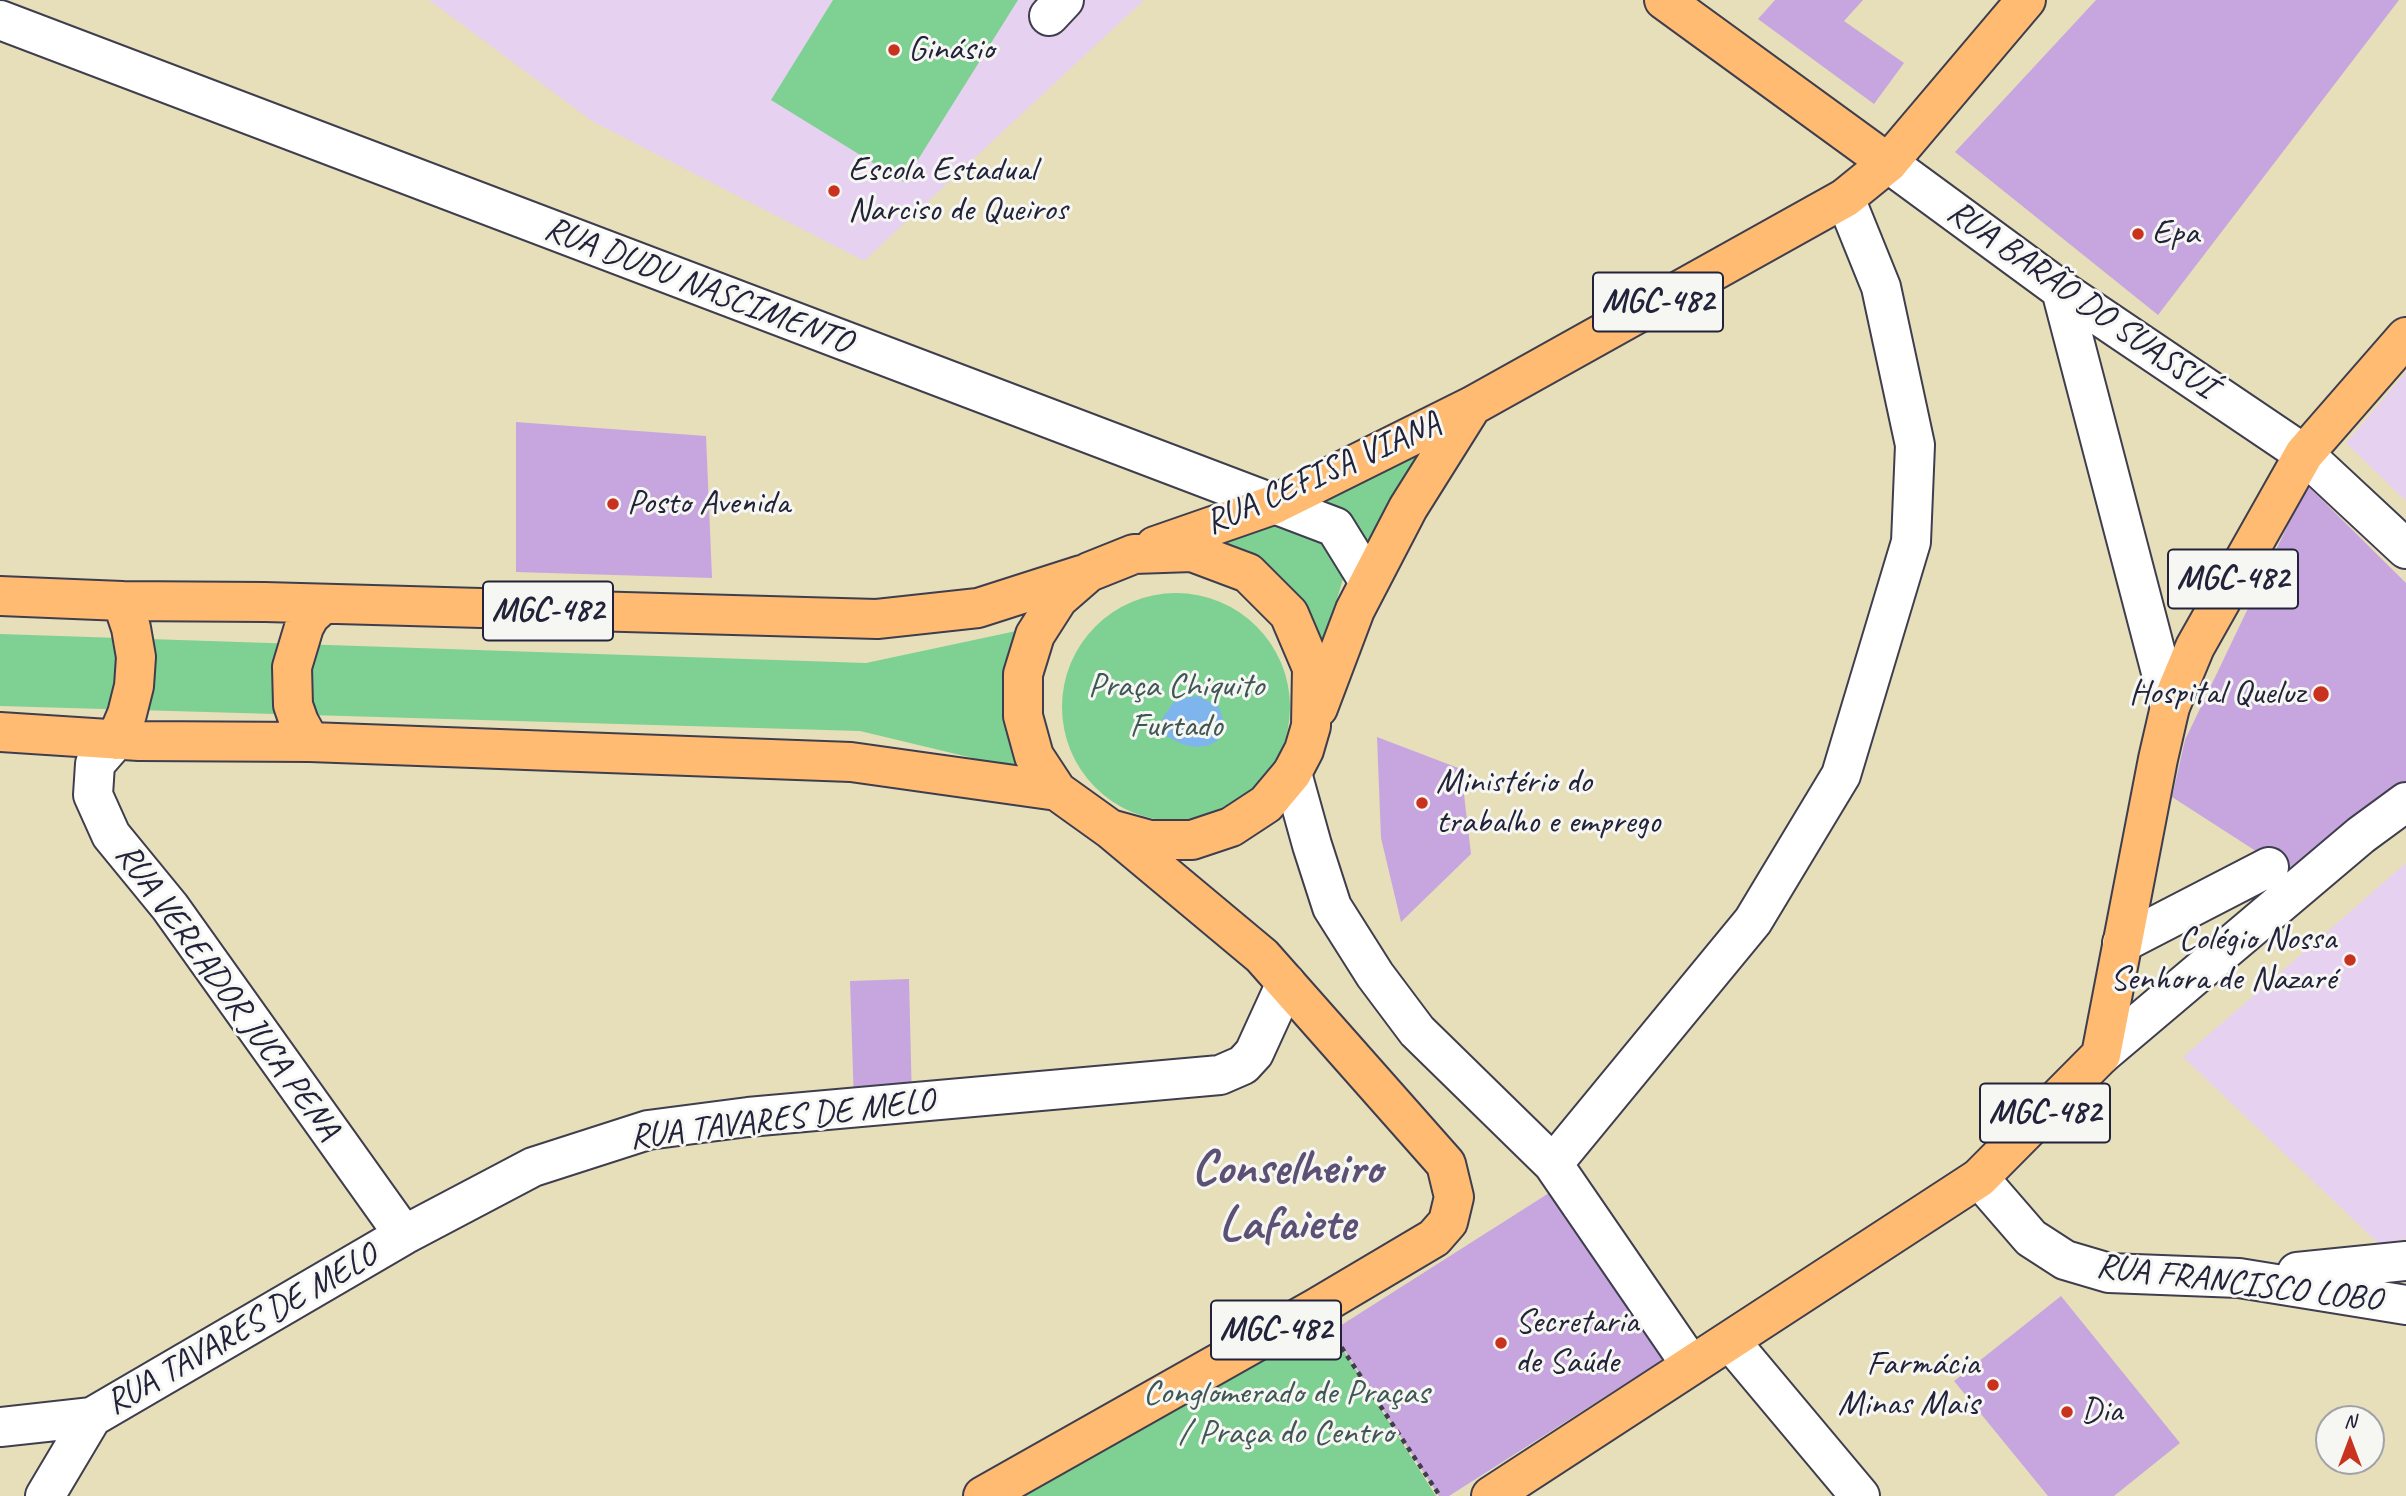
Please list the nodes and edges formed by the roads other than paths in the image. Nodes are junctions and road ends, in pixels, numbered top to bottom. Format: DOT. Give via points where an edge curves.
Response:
graph roads {
  1 [pos="1664,0"];
  2 [pos="2026,0"];
  3 [pos="0,20"];
  4 [pos="1864,172"];
  5 [pos="2061,290"];
  6 [pos="2406,337"];
  7 [pos="1472,405"];
  8 [pos="2304,454"];
  9 [pos="1273,505"];
  10 [pos="2406,549"];
  11 [pos="1134,554"];
  12 [pos="1089,572"];
  13 [pos="1369,582"];
  14 [pos="0,596"];
  15 [pos="122,601"];
  16 [pos="323,605"];
  17 [pos="2170,707"];
  18 [pos="1311,726"];
  19 [pos="0,732"];
  20 [pos="116,740"];
  21 [pos="310,742"];
  22 [pos="1293,773"];
  23 [pos="1057,791"];
  24 [pos="2406,802"];
  25 [pos="1110,829"];
  26 [pos="2269,867"];
  27 [pos="2122,943"];
  28 [pos="1286,983"];
  29 [pos="2101,1055"];
  30 [pos="1553,1164"];
  31 [pos="1979,1178"];
  32 [pos="404,1235"];
  33 [pos="2406,1261"];
  34 [pos="2239,1278"];
  35 [pos="2406,1304"];
  36 [pos="1730,1341"];
  37 [pos="1691,1365"];
  38 [pos="92,1418"];
  39 [pos="0,1427"];
  40 [pos="45,1496"];
  41 [pos="983,1496"];
  42 [pos="1491,1496"];
  43 [pos="1860,1496"];
  1 -- 4 [label="main road, RUA BARÃO DO SUASSUÍ"];
  2 -- 4 [label="main road, RUA CEFISA VIANA / MGC-482"];
  3 -- 9 [label="street, RUA DUDU NASCIMENTO"];
  4 -- 5 [label="street, RUA BARÃO DO SUASSUÍ"];
  4 -- 7 [label="main road, RUA CEFISA VIANA / MGC-482"];
  4 -- 30 [label="street" via="1881,287 1915,445 1911,542 1841,775 1753,921"];
  5 -- 8 [label="street, RUA BARÃO DO SUASSUÍ"];
  5 -- 17 [label="street"];
  6 -- 8 [label="main road, MGC-482"];
  7 -- 9 [label="main road, RUA CEFISA VIANA / MGC-482"];
  7 -- 13 [label="main road, RUA CEFISA VIANA" via="1408,508"];
  8 -- 10 [label="street, RUA BARÃO DO SUASSUÍ"];
  8 -- 17 [label="main road, MGC-482" via="2194,647"];
  9 -- 11 [label="main road, RUA CEFISA VIANA / MGC-482"];
  9 -- 13 [label="street, RUA DUDU NASCIMENTO" via="1335,527"];
  11 -- 12 [label="main road, MGC-482"];
  11 -- 18 [label="main road, MGC-482" via="1192,552 1248,573 1273,597 1289,614 1312,668"];
  12 -- 16 [label="main road, MGC-482" via="978,608 877,619"];
  12 -- 23 [label="main road, MGC-482" via="1058,599 1035,635 1023,674 1023,716 1034,756"];
  13 -- 18 [label="main road, RUA CEFISA VIANA"];
  14 -- 15 [label="main road, MGC-482"];
  15 -- 16 [label="main road, MGC-482"];
  15 -- 20 [label="main road" via="136,657 134,686"];
  16 -- 21 [label="main road" via="304,627 292,667 293,705"];
  17 -- 27 [label="main road, MGC-482"];
  18 -- 22 [label="main road, MGC-482"];
  19 -- 20 [label="main road, MGC-482"];
  20 -- 21 [label="main road, MGC-482"];
  20 -- 32 [label="street, RUA VEREADOR JUCA PENA" via="95,764 93,794 111,835 170,907"];
  21 -- 23 [label="main road, MGC-482" via="850,762"];
  22 -- 25 [label="main road, MGC-482" via="1266,804 1231,827 1192,840 1150,840"];
  22 -- 30 [label="street" via="1332,907 1375,975 1417,1031"];
  23 -- 25 [label="main road, MGC-482"];
  24 -- 29 [label="street"];
  25 -- 28 [label="main road, MGC-482" via="1262,956"];
  26 -- 27 [label="street"];
  27 -- 29 [label="main road, MGC-482"];
  28 -- 32 [label="street, RUA TAVARES DE MELO" via="1254,1053 1243,1065 1220,1075 648,1130 533,1167"];
  28 -- 41 [label="main road, MGC-482" via="1446,1164 1454,1197 1448,1222 1434,1238"];
  29 -- 31 [label="main road, MGC-482"];
  30 -- 37 [label="street"];
  31 -- 34 [label="street, RUA FRANCISCO LOBO" via="2032,1238 2065,1260 2109,1273"];
  31 -- 36 [label="main road, MGC-482"];
  32 -- 38 [label="street, RUA TAVARES DE MELO"];
  33 -- 34 [label="street"];
  34 -- 35 [label="street, RUA FRANCISCO LOBO"];
  36 -- 37 [label="main road, MGC-482"];
  36 -- 43 [label="street"];
  37 -- 42 [label="main road, MGC-482"];
  38 -- 39 [label="street, RUA TAVARES DE MELO"];
  38 -- 40 [label="street"];
}
